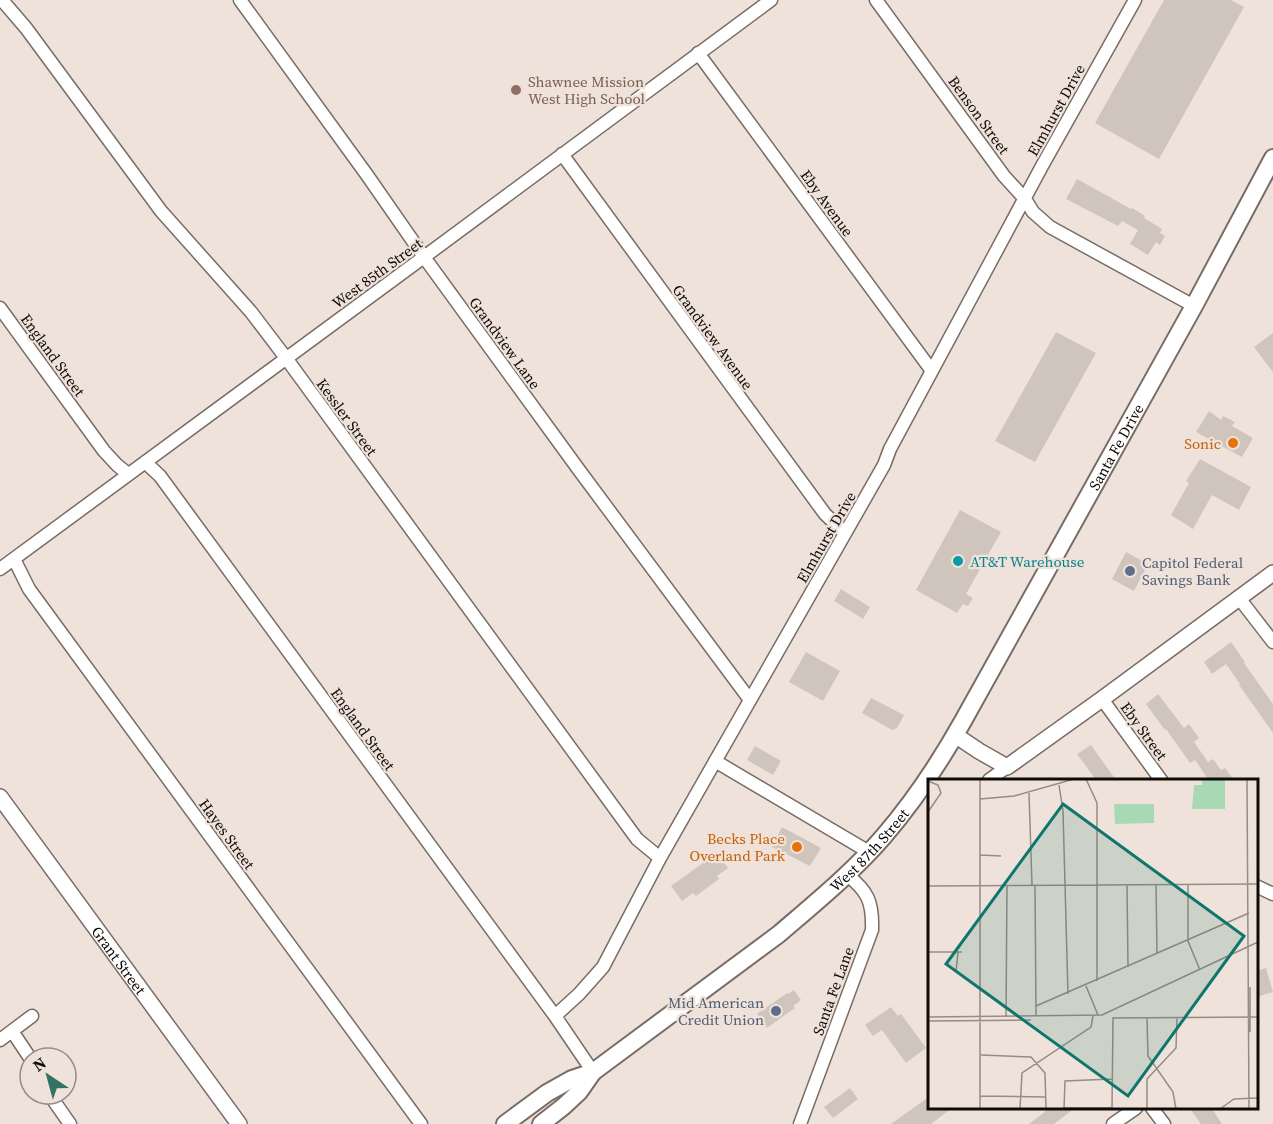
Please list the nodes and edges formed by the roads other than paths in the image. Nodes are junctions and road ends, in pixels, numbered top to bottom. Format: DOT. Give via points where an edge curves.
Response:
graph roads {
  1 [pos="2,0"];
  2 [pos="240,0"];
  3 [pos="771,0"];
  4 [pos="876,0"];
  5 [pos="1135,0"];
  6 [pos="698,53"];
  7 [pos="562,154"];
  8 [pos="1273,158"];
  9 [pos="1025,199"];
  10 [pos="424,257"];
  11 [pos="1194,306"];
  12 [pos="0,308"];
  13 [pos="286,358"];
  14 [pos="932,371"];
  15 [pos="145,462"];
  16 [pos="128,474"];
  17 [pos="844,533"];
  18 [pos="14,559"];
  19 [pos="0,569"];
  20 [pos="1273,573"];
  21 [pos="1239,597"];
  22 [pos="1273,642"];
  23 [pos="1102,699"];
  24 [pos="750,700"];
  25 [pos="955,735"];
  26 [pos="715,761"];
  27 [pos="1007,767"];
  28 [pos="990,779"];
  29 [pos="1160,779"];
  30 [pos="0,796"];
  31 [pos="869,852"];
  32 [pos="660,858"];
  33 [pos="846,874"];
  34 [pos="1258,886"];
  35 [pos="1273,894"];
  36 [pos="32,1016"];
  37 [pos="555,1016"];
  38 [pos="12,1031"];
  39 [pos="0,1040"];
  40 [pos="22,1046"];
  41 [pos="593,1072"];
  42 [pos="57,1106"];
  43 [pos="1133,1109"];
  44 [pos="1153,1109"];
  45 [pos="70,1124"];
  46 [pos="239,1124"];
  47 [pos="421,1124"];
  48 [pos="505,1124"];
  49 [pos="541,1124"];
  50 [pos="800,1124"];
  51 [pos="1113,1124"];
  52 [pos="1164,1124"];
  1 -- 13 [label="street, Kessler Street" via="161,211 251,312"];
  2 -- 10 [label="street, Grandview Lane"];
  3 -- 6 [label="street, West 85th Street"];
  4 -- 9 [label="street, Benson Street" via="1004,176"];
  5 -- 9 [label="street, Elmhurst Drive"];
  6 -- 7 [label="street, West 85th Street"];
  6 -- 14 [label="street, Eby Avenue"];
  7 -- 10 [label="street, West 85th Street"];
  7 -- 17 [label="street, Grandview Avenue" via="825,514"];
  8 -- 11 [label="main road, Santa Fe Drive"];
  9 -- 11 [label="street, Benson Street" via="1050,227"];
  9 -- 14 [label="street, Elmhurst Drive"];
  10 -- 13 [label="street, West 85th Street"];
  10 -- 24 [label="street, Grandview Lane"];
  11 -- 25 [label="main road, Santa Fe Drive"];
  12 -- 16 [label="street, England Street" via="104,451"];
  13 -- 15 [label="street, West 85th Street"];
  13 -- 32 [label="street, Kessler Street" via="637,839"];
  14 -- 17 [label="street, Elmhurst Drive"];
  15 -- 16 [label="street, West 85th Street"];
  15 -- 37 [label="street, England Street"];
  16 -- 18 [label="street, West 85th Street"];
  17 -- 24 [label="street, Elmhurst Drive"];
  18 -- 19 [label="street, West 85th Street"];
  18 -- 47 [label="street, Hayes Street" via="29,590"];
  20 -- 21 [label="street"];
  21 -- 22 [label="street"];
  21 -- 23 [label="street"];
  23 -- 27 [label="street"];
  23 -- 29 [label="street, Eby Street"];
  24 -- 26 [label="street, Elmhurst Drive"];
  25 -- 27 [label="street"];
  25 -- 31 [label="main road, West 87th Street" via="903,813"];
  26 -- 31 [label="street"];
  26 -- 32 [label="street, Elmhurst Drive"];
  27 -- 28 [label="street"];
  30 -- 46 [label="street, Grant Street"];
  31 -- 33 [label="main road, West 87th Street"];
  32 -- 37 [label="street, Elmhurst Drive" via="603,967"];
  33 -- 41 [label="main road, West 87th Street" via="779,933"];
  33 -- 50 [label="street, Santa Fe Lane" via="868,898 872,930"];
  34 -- 35 [label="street"];
  36 -- 38 [label="street"];
  37 -- 41 [label="street"];
  38 -- 39 [label="street"];
  38 -- 40 [label="street"];
  41 -- 48 [label="main road, West 87th Street" via="547,1093"];
  41 -- 49 [label="main road, West 87th Street" via="579,1092"];
  42 -- 45 [label="street"];
  43 -- 51 [label="street"];
  44 -- 52 [label="street"];
}
